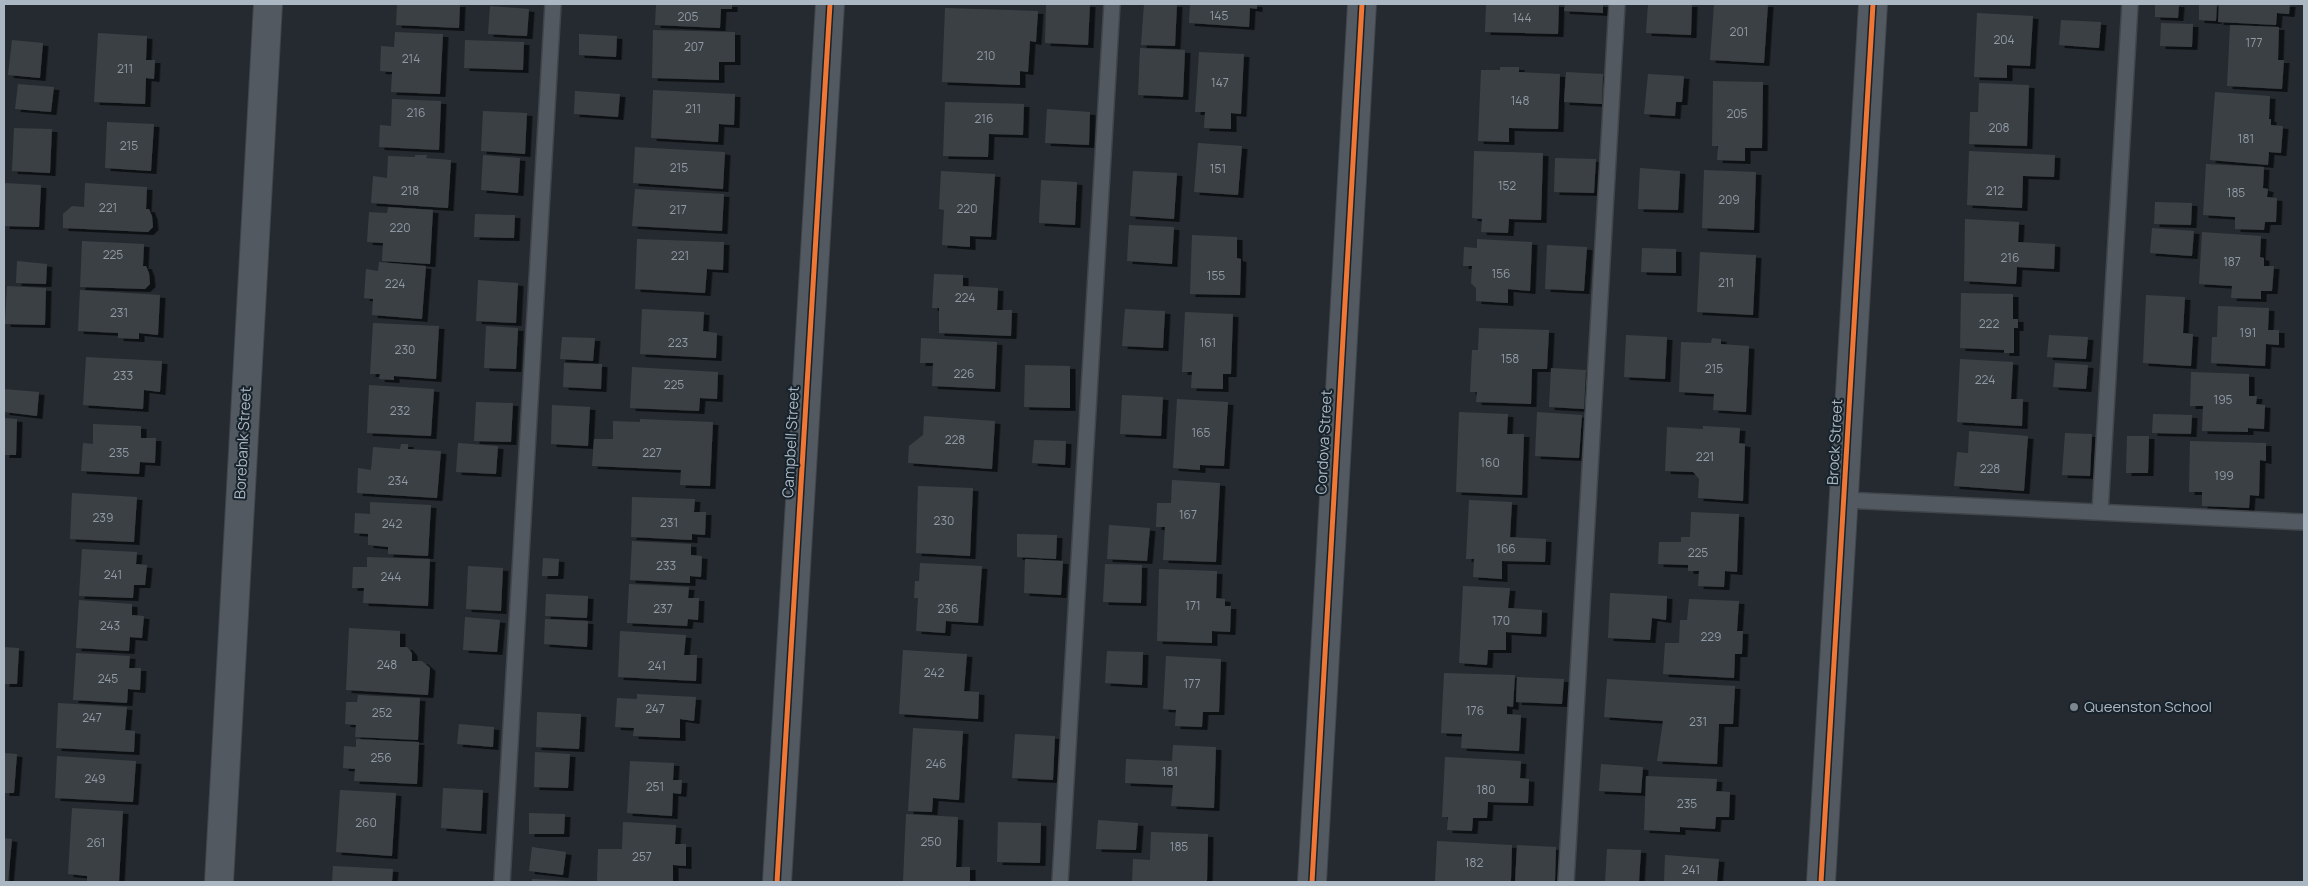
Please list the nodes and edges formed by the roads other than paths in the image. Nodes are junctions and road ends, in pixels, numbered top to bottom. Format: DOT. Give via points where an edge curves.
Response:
graph roads {
  1 [pos="268,4"];
  2 [pos="553,4"];
  3 [pos="830,4"];
  4 [pos="1112,4"];
  5 [pos="1362,4"];
  6 [pos="1617,4"];
  7 [pos="1873,4"];
  8 [pos="2130,4"];
  9 [pos="1844,500"];
  10 [pos="2100,512"];
  11 [pos="2304,522"];
  12 [pos="218,882"];
  13 [pos="502,882"];
  14 [pos="777,882"];
  15 [pos="1060,882"];
  16 [pos="1312,882"];
  17 [pos="1566,882"];
  18 [pos="1822,882"];
  1 -- 12 [label="street, Borebank Street"];
  2 -- 13 [label="lane"];
  3 -- 14 [label="street, Campbell Street"];
  4 -- 15 [label="lane"];
  5 -- 16 [label="street, Cordova Street"];
  6 -- 17 [label="lane"];
  7 -- 9 [label="street, Brock Street"];
  8 -- 10 [label="lane"];
  9 -- 10 [label="lane"];
  9 -- 18 [label="street, Brock Street"];
  10 -- 11 [label="lane"];
}
